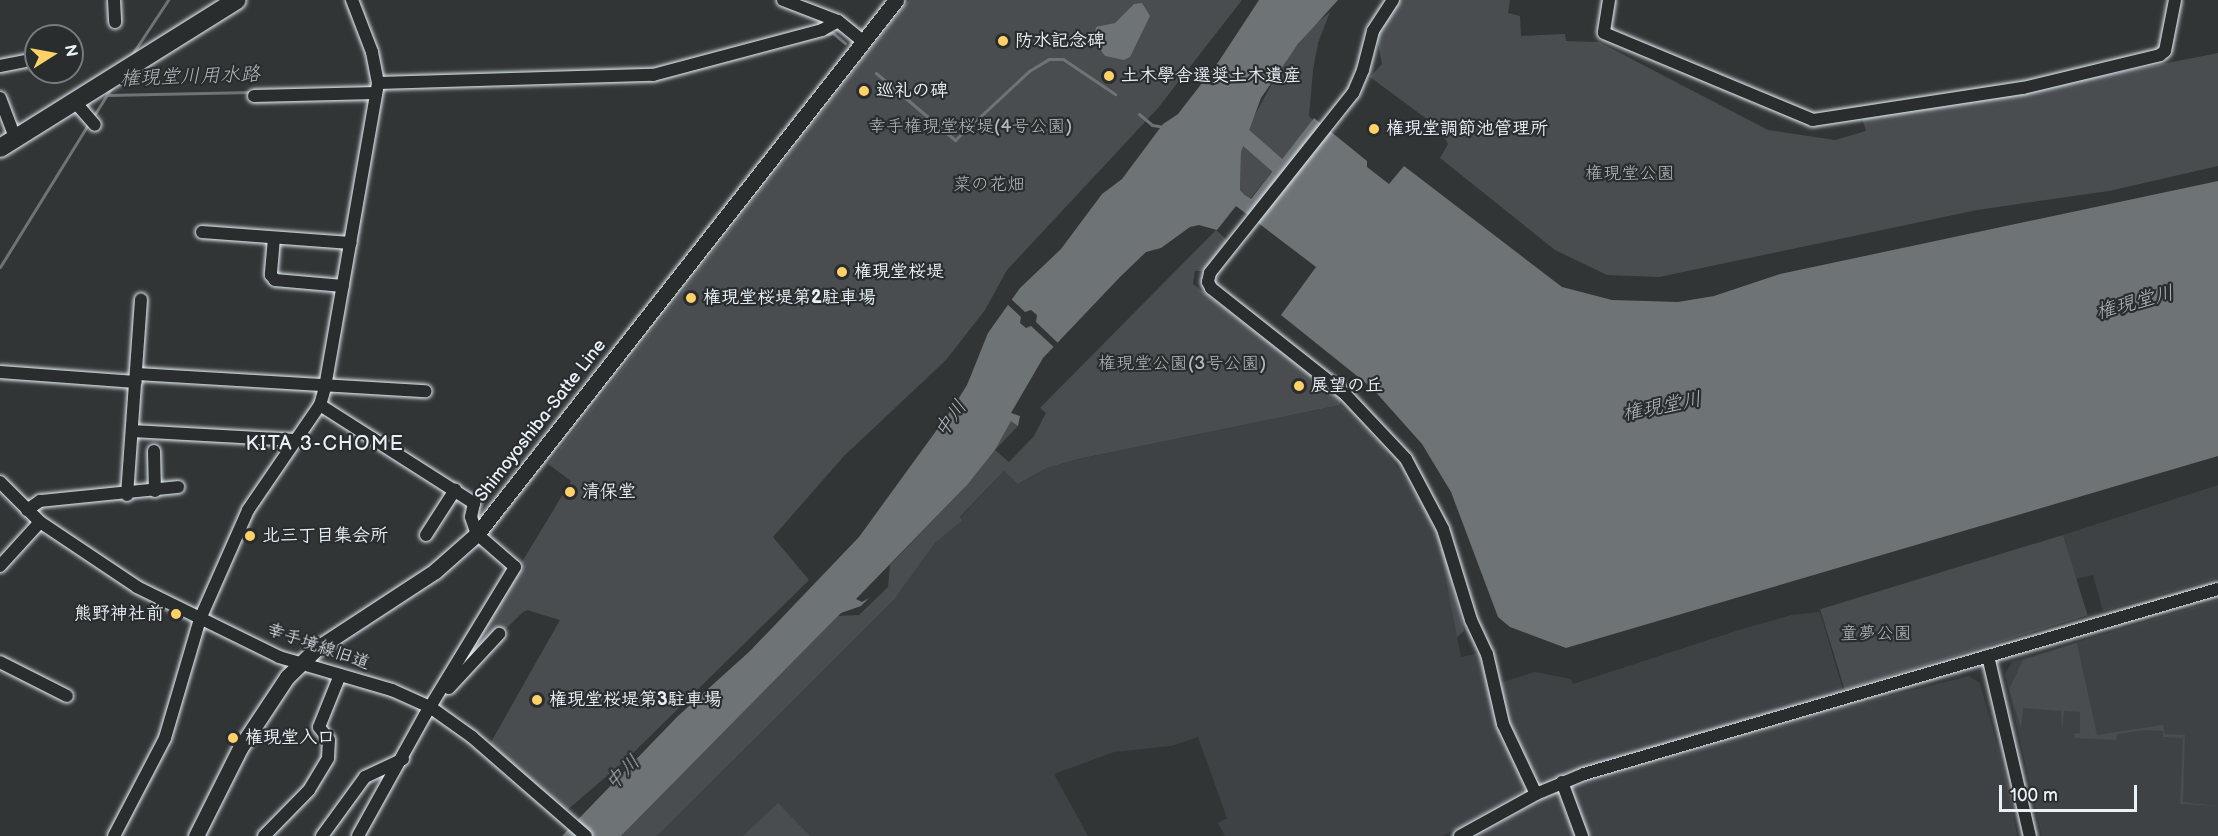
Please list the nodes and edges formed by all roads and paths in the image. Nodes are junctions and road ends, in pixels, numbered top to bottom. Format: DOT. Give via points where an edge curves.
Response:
graph roads {
  1 [pos="114,0"];
  2 [pos="237,0"];
  3 [pos="352,0"];
  4 [pos="783,0"];
  5 [pos="896,0"];
  6 [pos="1393,0"];
  7 [pos="1609,0"];
  8 [pos="2175,0"];
  9 [pos="838,21"];
  10 [pos="115,22"];
  11 [pos="864,42"];
  12 [pos="24,61"];
  13 [pos="0,66"];
  14 [pos="377,88"];
  15 [pos="254,96"];
  16 [pos="0,98"];
  17 [pos="75,102"];
  18 [pos="95,125"];
  19 [pos="8,144"];
  20 [pos="202,232"];
  21 [pos="274,238"];
  22 [pos="351,243"];
  23 [pos="343,286"];
  24 [pos="141,299"];
  25 [pos="0,372"];
  26 [pos="136,378"];
  27 [pos="325,387"];
  28 [pos="426,391"];
  29 [pos="320,405"];
  30 [pos="132,431"];
  31 [pos="295,441"];
  32 [pos="154,451"];
  33 [pos="0,483"];
  34 [pos="178,487"];
  35 [pos="454,490"];
  36 [pos="155,491"];
  37 [pos="127,495"];
  38 [pos="27,510"];
  39 [pos="40,522"];
  40 [pos="477,534"];
  41 [pos="426,535"];
  42 [pos="0,566"];
  43 [pos="2218,589"];
  44 [pos="200,619"];
  45 [pos="499,634"];
  46 [pos="1988,656"];
  47 [pos="0,662"];
  48 [pos="300,663"];
  49 [pos="340,675"];
  50 [pos="67,696"];
  51 [pos="433,703"];
  52 [pos="403,759"];
  53 [pos="1562,782"];
  54 [pos="1536,794"];
  55 [pos="114,836"];
  56 [pos="196,836"];
  57 [pos="264,836"];
  58 [pos="322,836"];
  59 [pos="358,836"];
  60 [pos="586,836"];
  61 [pos="1460,836"];
  62 [pos="1582,836"];
  63 [pos="2030,836"];
  1 -- 10 [label="street"];
  2 -- 17 [label="highway"];
  3 -- 14 [label="street" via="372,52"];
  4 -- 9 [label="street"];
  5 -- 11 [label="main road, Shimoyoshiba-Satte Line"];
  6 -- 54 [label="street" via="1372,31 1353,93 1210,273 1211,288 1372,419 1420,481 1443,529 1483,643 1507,736"];
  7 -- 8 [label="street" via="1604,33 1813,120 2022,88 2160,55 2165,51"];
  9 -- 11 [label="street"];
  9 -- 14 [label="street" via="822,30 653,75"];
  11 -- 40 [label="main road, Shimoyoshiba-Satte Line"];
  12 -- 13 [label="street"];
  14 -- 15 [label="street"];
  14 -- 22 [label="street"];
  16 -- 19 [label="street"];
  17 -- 18 [label="street"];
  17 -- 19 [label="highway"];
  20 -- 21 [label="street"];
  21 -- 22 [label="street"];
  21 -- 23 [label="street" via="274,280"];
  22 -- 23 [label="street"];
  23 -- 27 [label="street"];
  24 -- 26 [label="street"];
  25 -- 26 [label="street"];
  26 -- 27 [label="street"];
  26 -- 30 [label="street"];
  27 -- 28 [label="street"];
  27 -- 29 [label="street"];
  29 -- 31 [label="street"];
  29 -- 35 [label="street"];
  30 -- 31 [label="street"];
  30 -- 37 [label="street"];
  31 -- 44 [label="street" via="248,510"];
  32 -- 36 [label="street"];
  33 -- 38 [label="street, 幸手境線旧道"];
  34 -- 36 [label="street"];
  35 -- 40 [label="street" via="474,503 471,517"];
  35 -- 41 [label="street"];
  36 -- 37 [label="street"];
  37 -- 38 [label="street" via="40,501"];
  38 -- 39 [label="street, 幸手境線旧道"];
  39 -- 42 [label="street"];
  39 -- 44 [label="street, 幸手境線旧道" via="137,587"];
  40 -- 48 [label="main road, Shimoyoshiba-Satte Line" via="435,572 345,628"];
  40 -- 51 [label="street" via="515,567"];
  43 -- 46 [label="street"];
  44 -- 48 [label="street, 幸手境線旧道"];
  44 -- 55 [label="street" via="165,738"];
  45 -- 51 [label="street"];
  46 -- 53 [label="street"];
  46 -- 63 [label="street"];
  47 -- 50 [label="street"];
  48 -- 49 [label="street, 幸手境線旧道"];
  48 -- 56 [label="main road, Shimoyoshiba-Satte Line" via="257,719"];
  49 -- 51 [label="street, 幸手境線旧道"];
  49 -- 57 [label="street" via="319,728 329,740 328,758 309,790"];
  51 -- 52 [label="street"];
  51 -- 60 [label="street, 幸手境線旧道"];
  52 -- 58 [label="street" via="365,777"];
  52 -- 59 [label="street"];
  53 -- 54 [label="street"];
  53 -- 62 [label="street"];
  54 -- 61 [label="street"];
}
